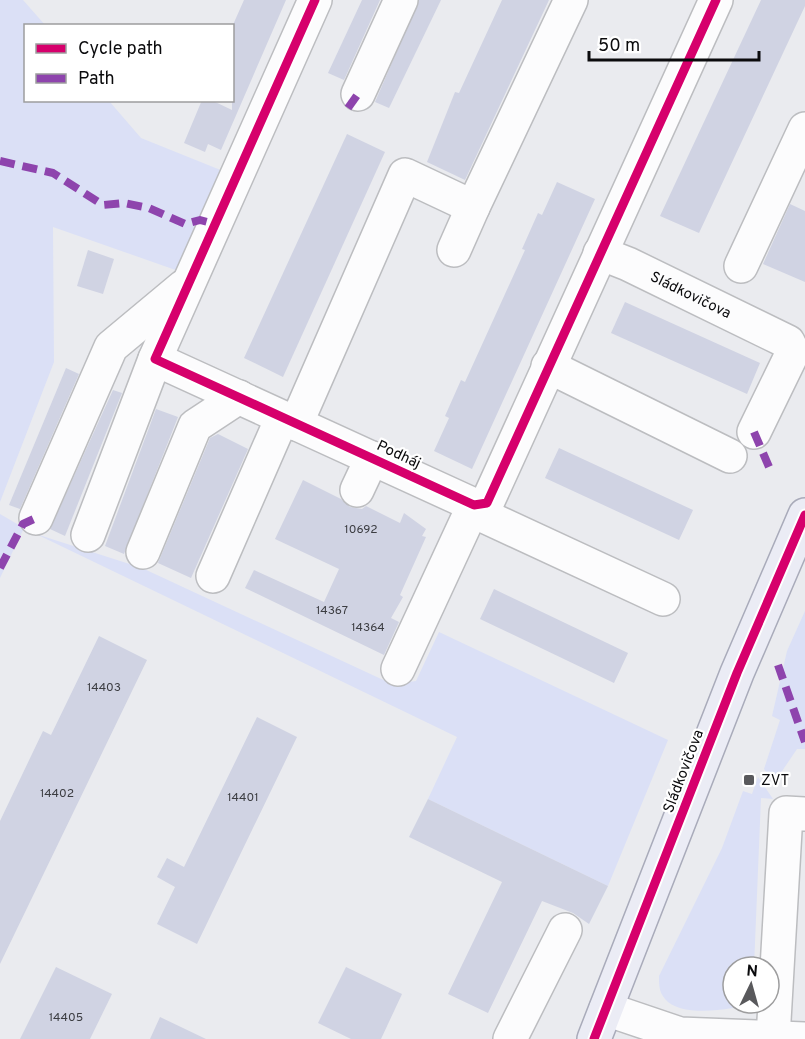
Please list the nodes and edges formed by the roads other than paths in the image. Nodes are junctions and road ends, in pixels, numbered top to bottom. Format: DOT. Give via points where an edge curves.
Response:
graph roads {
  1 [pos="315,0"];
  2 [pos="401,0"];
  3 [pos="571,0"];
  4 [pos="716,0"];
  5 [pos="358,94"];
  6 [pos="805,129"];
  7 [pos="473,207"];
  8 [pos="454,249"];
  9 [pos="600,254"];
  10 [pos="741,266"];
  11 [pos="189,282"];
  12 [pos="155,359"];
  13 [pos="548,366"];
  14 [pos="239,398"];
  15 [pos="289,421"];
  16 [pos="754,432"];
  17 [pos="730,456"];
  18 [pos="372,458"];
  19 [pos="357,490"];
  20 [pos="472,508"];
  21 [pos="36,518"];
  22 [pos="802,532"];
  23 [pos="88,536"];
  24 [pos="143,552"];
  25 [pos="213,576"];
  26 [pos="663,599"];
  27 [pos="398,669"];
  28 [pos="805,814"];
  29 [pos="565,930"];
  30 [pos="606,1009"];
  31 [pos="773,1038"];
  32 [pos="510,1039"];
  33 [pos="594,1039"];
  34 [pos="805,1039"];
  1 -- 11 [label="street"];
  2 -- 5 [label="street"];
  3 -- 7 [label="street"];
  4 -- 9 [label="street"];
  6 -- 10 [label="street"];
  7 -- 8 [label="street"];
  7 -- 15 [label="street" via="405,175"];
  9 -- 13 [label="street"];
  9 -- 16 [label="street, Sládkovičova" via="788,342 793,352"];
  11 -- 12 [label="street"];
  11 -- 21 [label="street" via="111,347"];
  12 -- 14 [label="street, Podháj"];
  12 -- 23 [label="street"];
  13 -- 17 [label="street"];
  13 -- 20 [label="street" via="487,503"];
  14 -- 15 [label="street, Podháj"];
  14 -- 24 [label="street" via="195,426"];
  15 -- 18 [label="street, Podháj"];
  15 -- 25 [label="street"];
  18 -- 19 [label="street"];
  18 -- 20 [label="street, Podháj"];
  20 -- 26 [label="street"];
  20 -- 27 [label="street"];
  22 -- 30 [label="main road, Sládkovičova" via="737,673"];
  28 -- 31 [label="street" via="786,813"];
  29 -- 32 [label="street"];
  30 -- 31 [label="street" via="680,1034"];
  30 -- 33 [label="main road, Sládkovičova"];
  31 -- 34 [label="street"];
}
